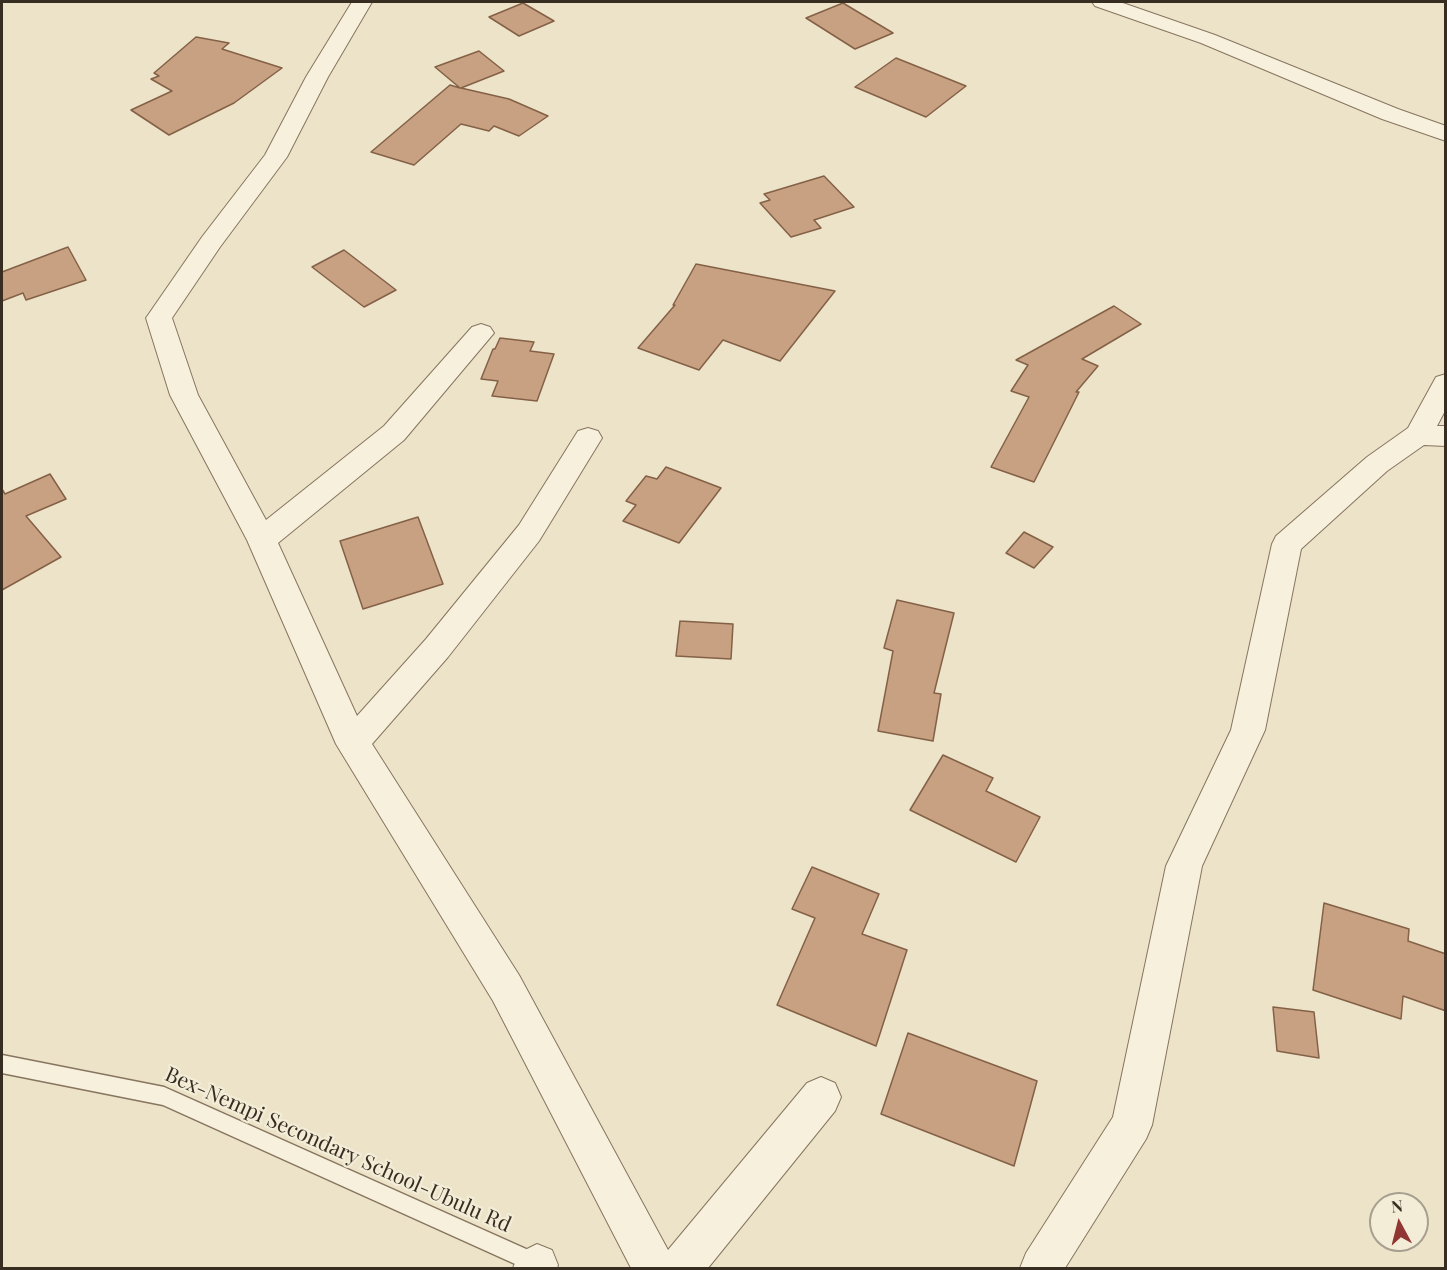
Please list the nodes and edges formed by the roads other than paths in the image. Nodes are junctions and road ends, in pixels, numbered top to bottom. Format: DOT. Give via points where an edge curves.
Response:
graph roads {
  1 [pos="362,2"];
  2 [pos="1102,2"];
  3 [pos="1446,134"];
  4 [pos="481,333"];
  5 [pos="1446,382"];
  6 [pos="1432,435"];
  7 [pos="588,438"];
  8 [pos="262,540"];
  9 [pos="353,743"];
  10 [pos="2,1064"];
  11 [pos="821,1097"];
  12 [pos="539,1267"];
  13 [pos="654,1269"];
  14 [pos="681,1269"];
  15 [pos="1041,1269"];
  1 -- 8 [label="street" via="316,76 276,157 159,318 184,395"];
  2 -- 3 [label="street" via="1208,39"];
  4 -- 8 [label="street" via="394,433"];
  5 -- 6 [label="street"];
  6 -- 15 [label="street" via="1377,464 1287,544 1248,730 1184,866 1132,1125"];
  7 -- 9 [label="street" via="529,533 437,648"];
  8 -- 9 [label="street"];
  9 -- 13 [label="street" via="506,988"];
  10 -- 12 [label="lane, Bex-Nempi Secondary School-Ubulu Rd" via="164,1096"];
  11 -- 14 [label="street"];
}
